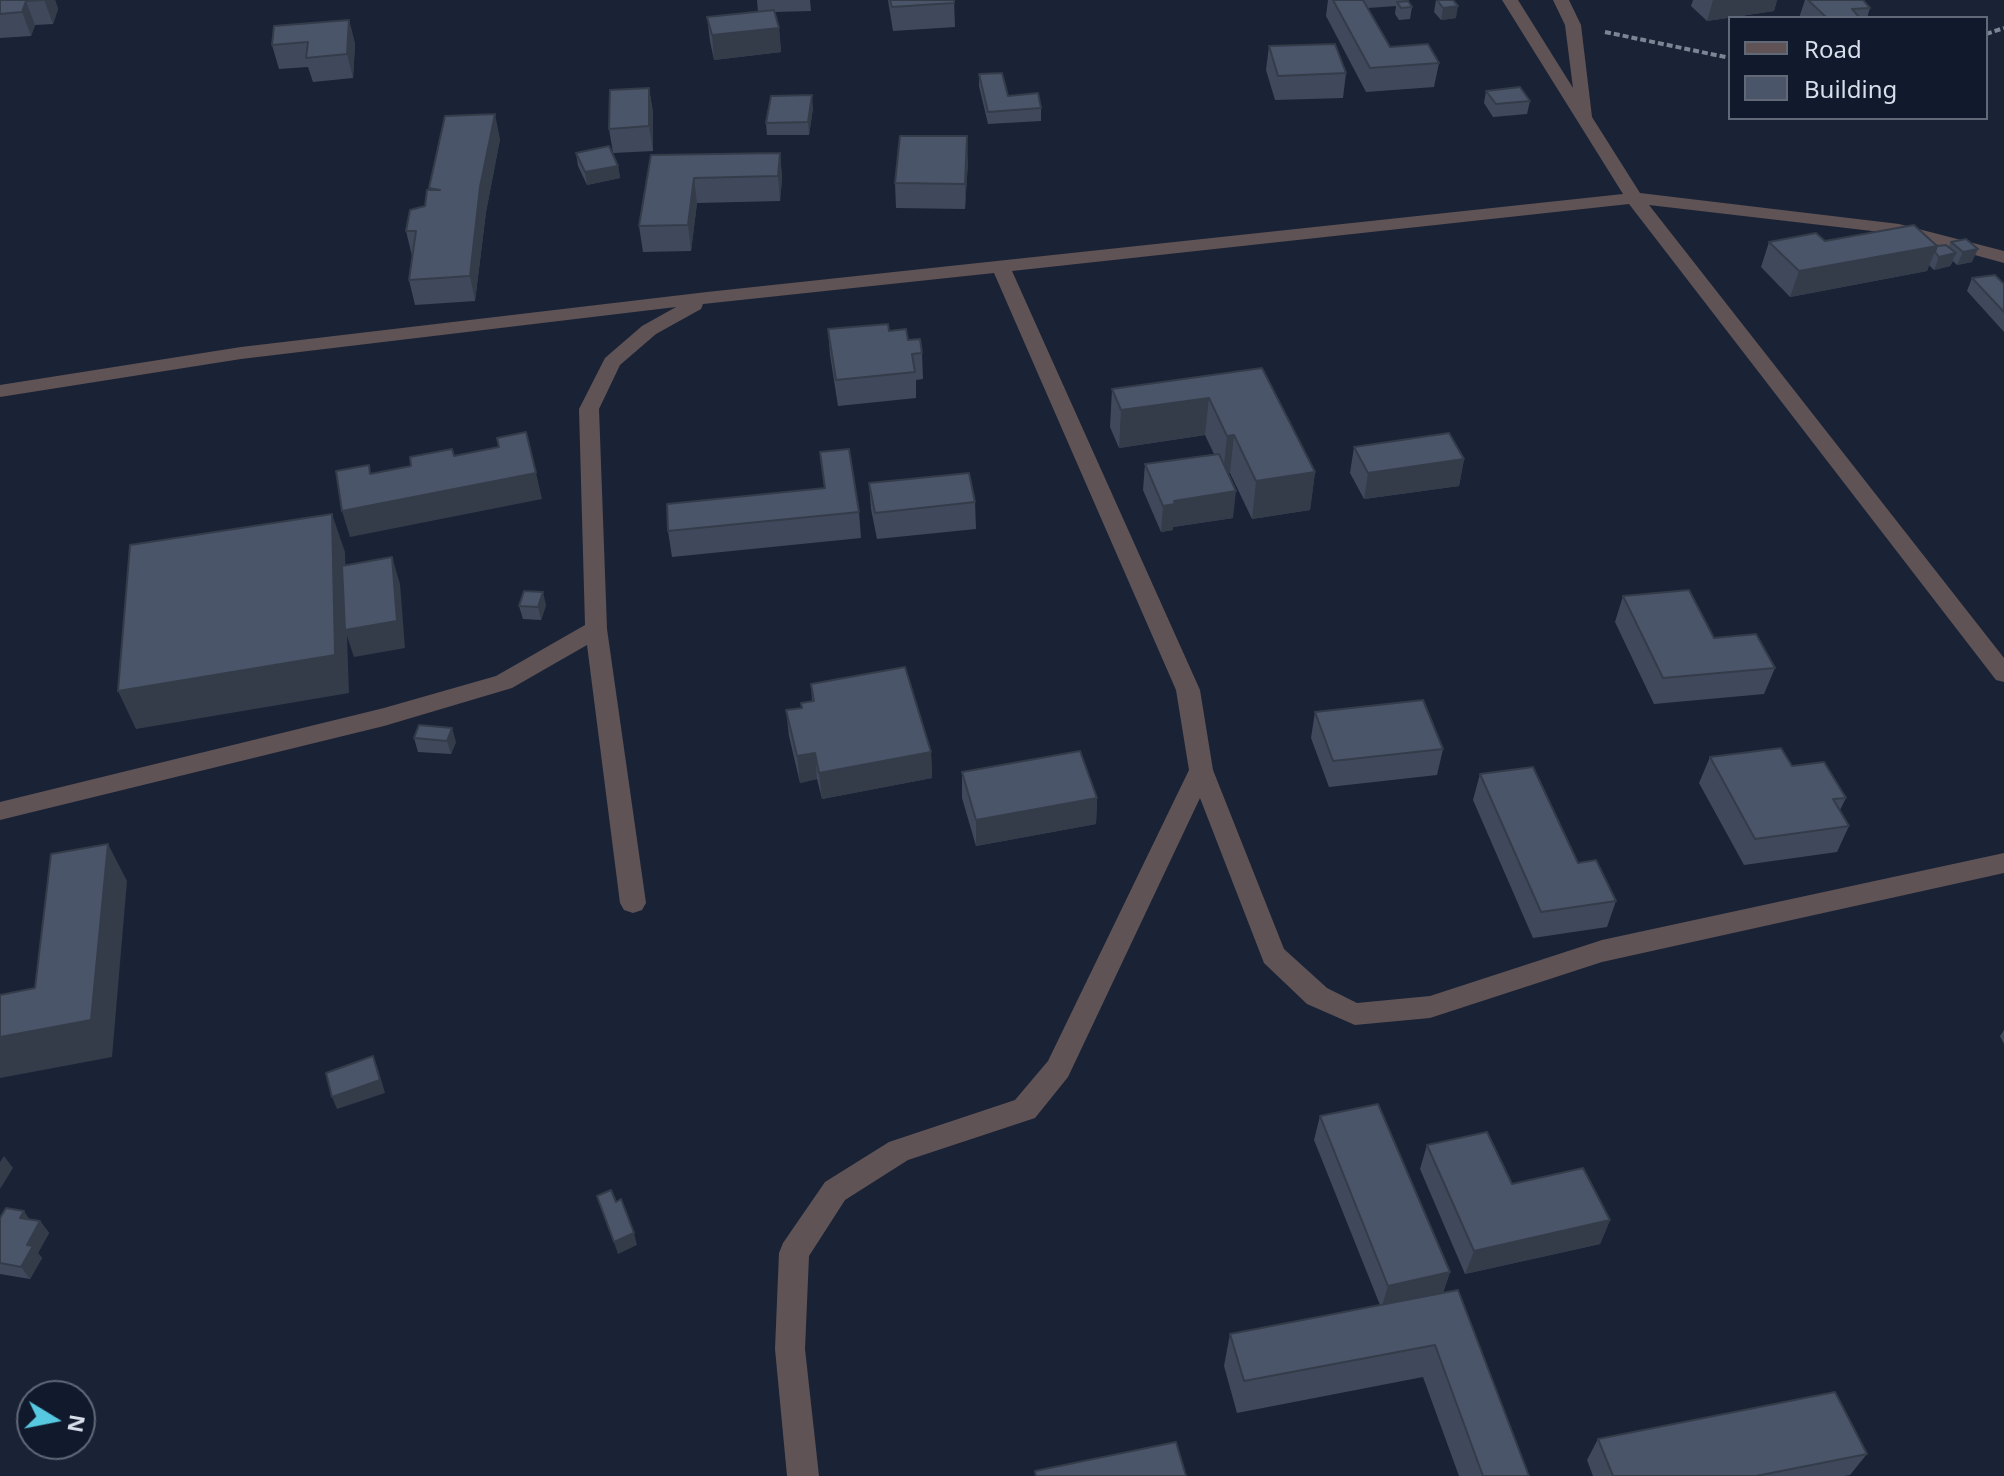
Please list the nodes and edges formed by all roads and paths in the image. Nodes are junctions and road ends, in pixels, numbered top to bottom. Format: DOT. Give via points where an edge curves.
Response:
graph roads {
  1 [pos="1510,0"];
  2 [pos="1561,0"];
  3 [pos="1573,25"];
  4 [pos="1728,58"];
  5 [pos="1587,122"];
  6 [pos="1634,198"];
  7 [pos="2004,257"];
  8 [pos="1001,268"];
  9 [pos="707,298"];
  10 [pos="0,391"];
  11 [pos="596,629"];
  12 [pos="2004,674"];
  13 [pos="1201,770"];
  14 [pos="0,811"];
  15 [pos="2004,863"];
  16 [pos="633,903"];
  17 [pos="803,1476"];
  1 -- 5 [label="street"];
  2 -- 3 [label="street"];
  3 -- 4 [label="path"];
  3 -- 5 [label="street"];
  5 -- 6 [label="street"];
  6 -- 7 [label="street" via="1899,229"];
  6 -- 8 [label="street"];
  6 -- 12 [label="street"];
  8 -- 9 [label="street"];
  8 -- 13 [label="street" via="1188,690"];
  9 -- 10 [label="street" via="241,353"];
  9 -- 11 [label="street" via="649,330 612,362 589,409"];
  11 -- 14 [label="street" via="504,682 384,717"];
  11 -- 16 [label="street"];
  13 -- 15 [label="street" via="1273,955 1317,996 1355,1014 1430,1007 1602,951"];
  13 -- 17 [label="street" via="1058,1069 1025,1109 899,1151 835,1191 794,1253 790,1349"];
}
